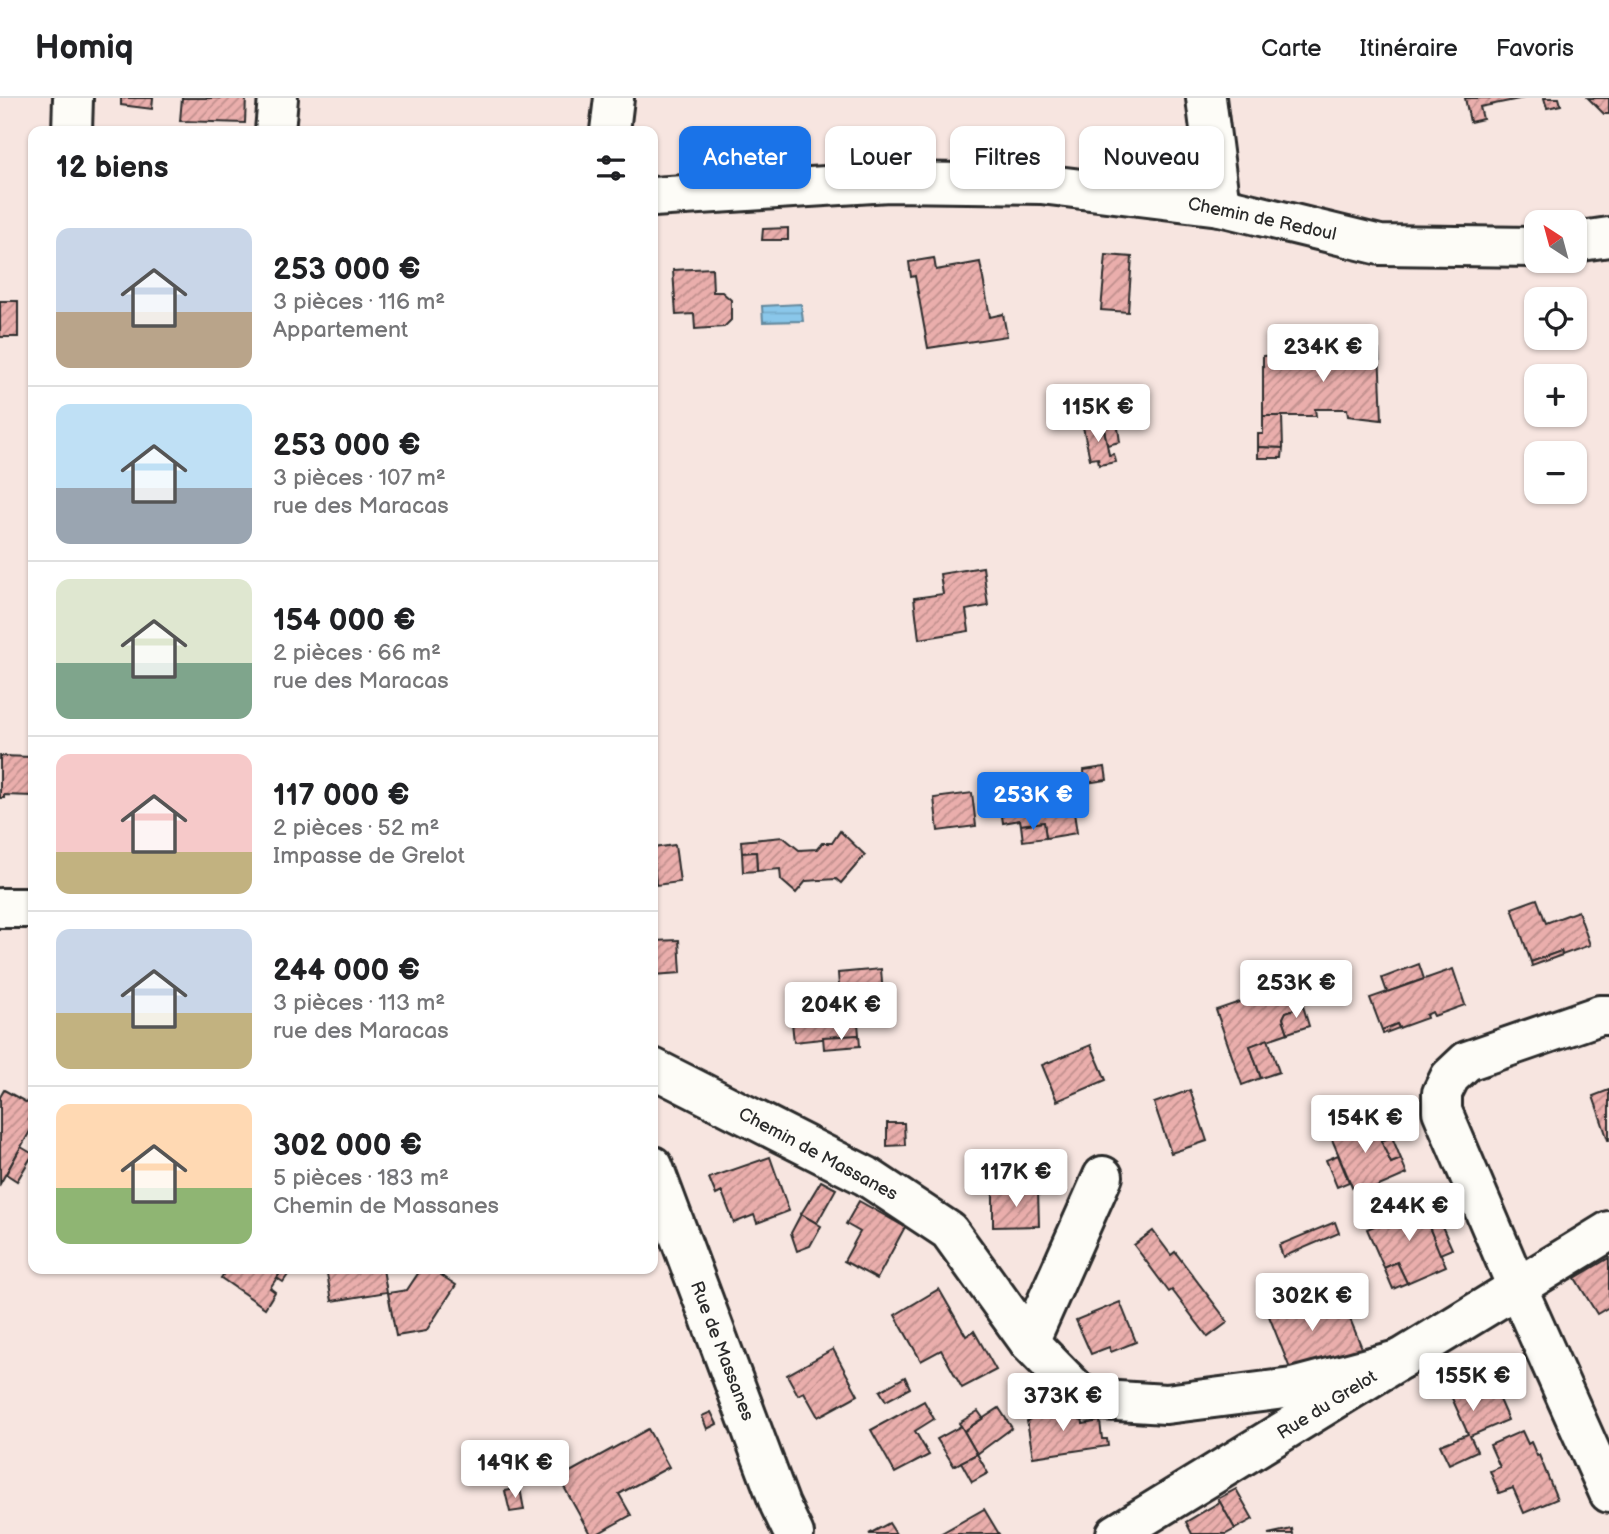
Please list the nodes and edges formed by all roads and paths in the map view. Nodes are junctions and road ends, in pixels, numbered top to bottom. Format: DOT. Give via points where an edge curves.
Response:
graph roads {
  1 [pos="73,98"];
  2 [pos="278,98"];
  3 [pos="614,98"];
  4 [pos="1206,98"];
  5 [pos="72,126"];
  6 [pos="275,126"];
  7 [pos="611,126"];
  8 [pos="658,197"];
  9 [pos="1220,206"];
  10 [pos="1609,237"];
  11 [pos="1587,240"];
  12 [pos="1524,247"];
  13 [pos="0,908"];
  14 [pos="28,908"];
  15 [pos="1609,1015"];
  16 [pos="658,1071"];
  17 [pos="1103,1175"];
  18 [pos="658,1179"];
  19 [pos="1609,1231"];
  20 [pos="1517,1287"];
  21 [pos="1029,1342"];
  22 [pos="1401,1359"];
  23 [pos="1596,1433"];
  24 [pos="1609,1493"];
  25 [pos="794,1534"];
  26 [pos="1116,1534"];
  1 -- 5 [label="street"];
  2 -- 6 [label="street"];
  3 -- 7 [label="street"];
  4 -- 9 [label="street"];
  8 -- 9 [label="street, Chemin de Redoul" via="889,182 1041,184"];
  9 -- 12 [label="street, Chemin de Redoul" via="1380,245"];
  10 -- 11 [label="street"];
  13 -- 14 [label="street"];
  15 -- 20 [label="street" via="1467,1061 1450,1077 1442,1093 1442,1111"];
  16 -- 21 [label="street, Chemin de Massanes" via="866,1176 949,1231"];
  17 -- 21 [label="street"];
  18 -- 25 [label="street, Rue de Massanes"];
  19 -- 20 [label="street, Rue du Grelot"];
  20 -- 22 [label="street, Rue du Grelot"];
  20 -- 23 [label="street"];
  21 -- 22 [label="street, Chemin de Massanes" via="1085,1399 1166,1404 1292,1388"];
  22 -- 26 [label="street, Rue du Grelot"];
  23 -- 24 [label="street"];
}
